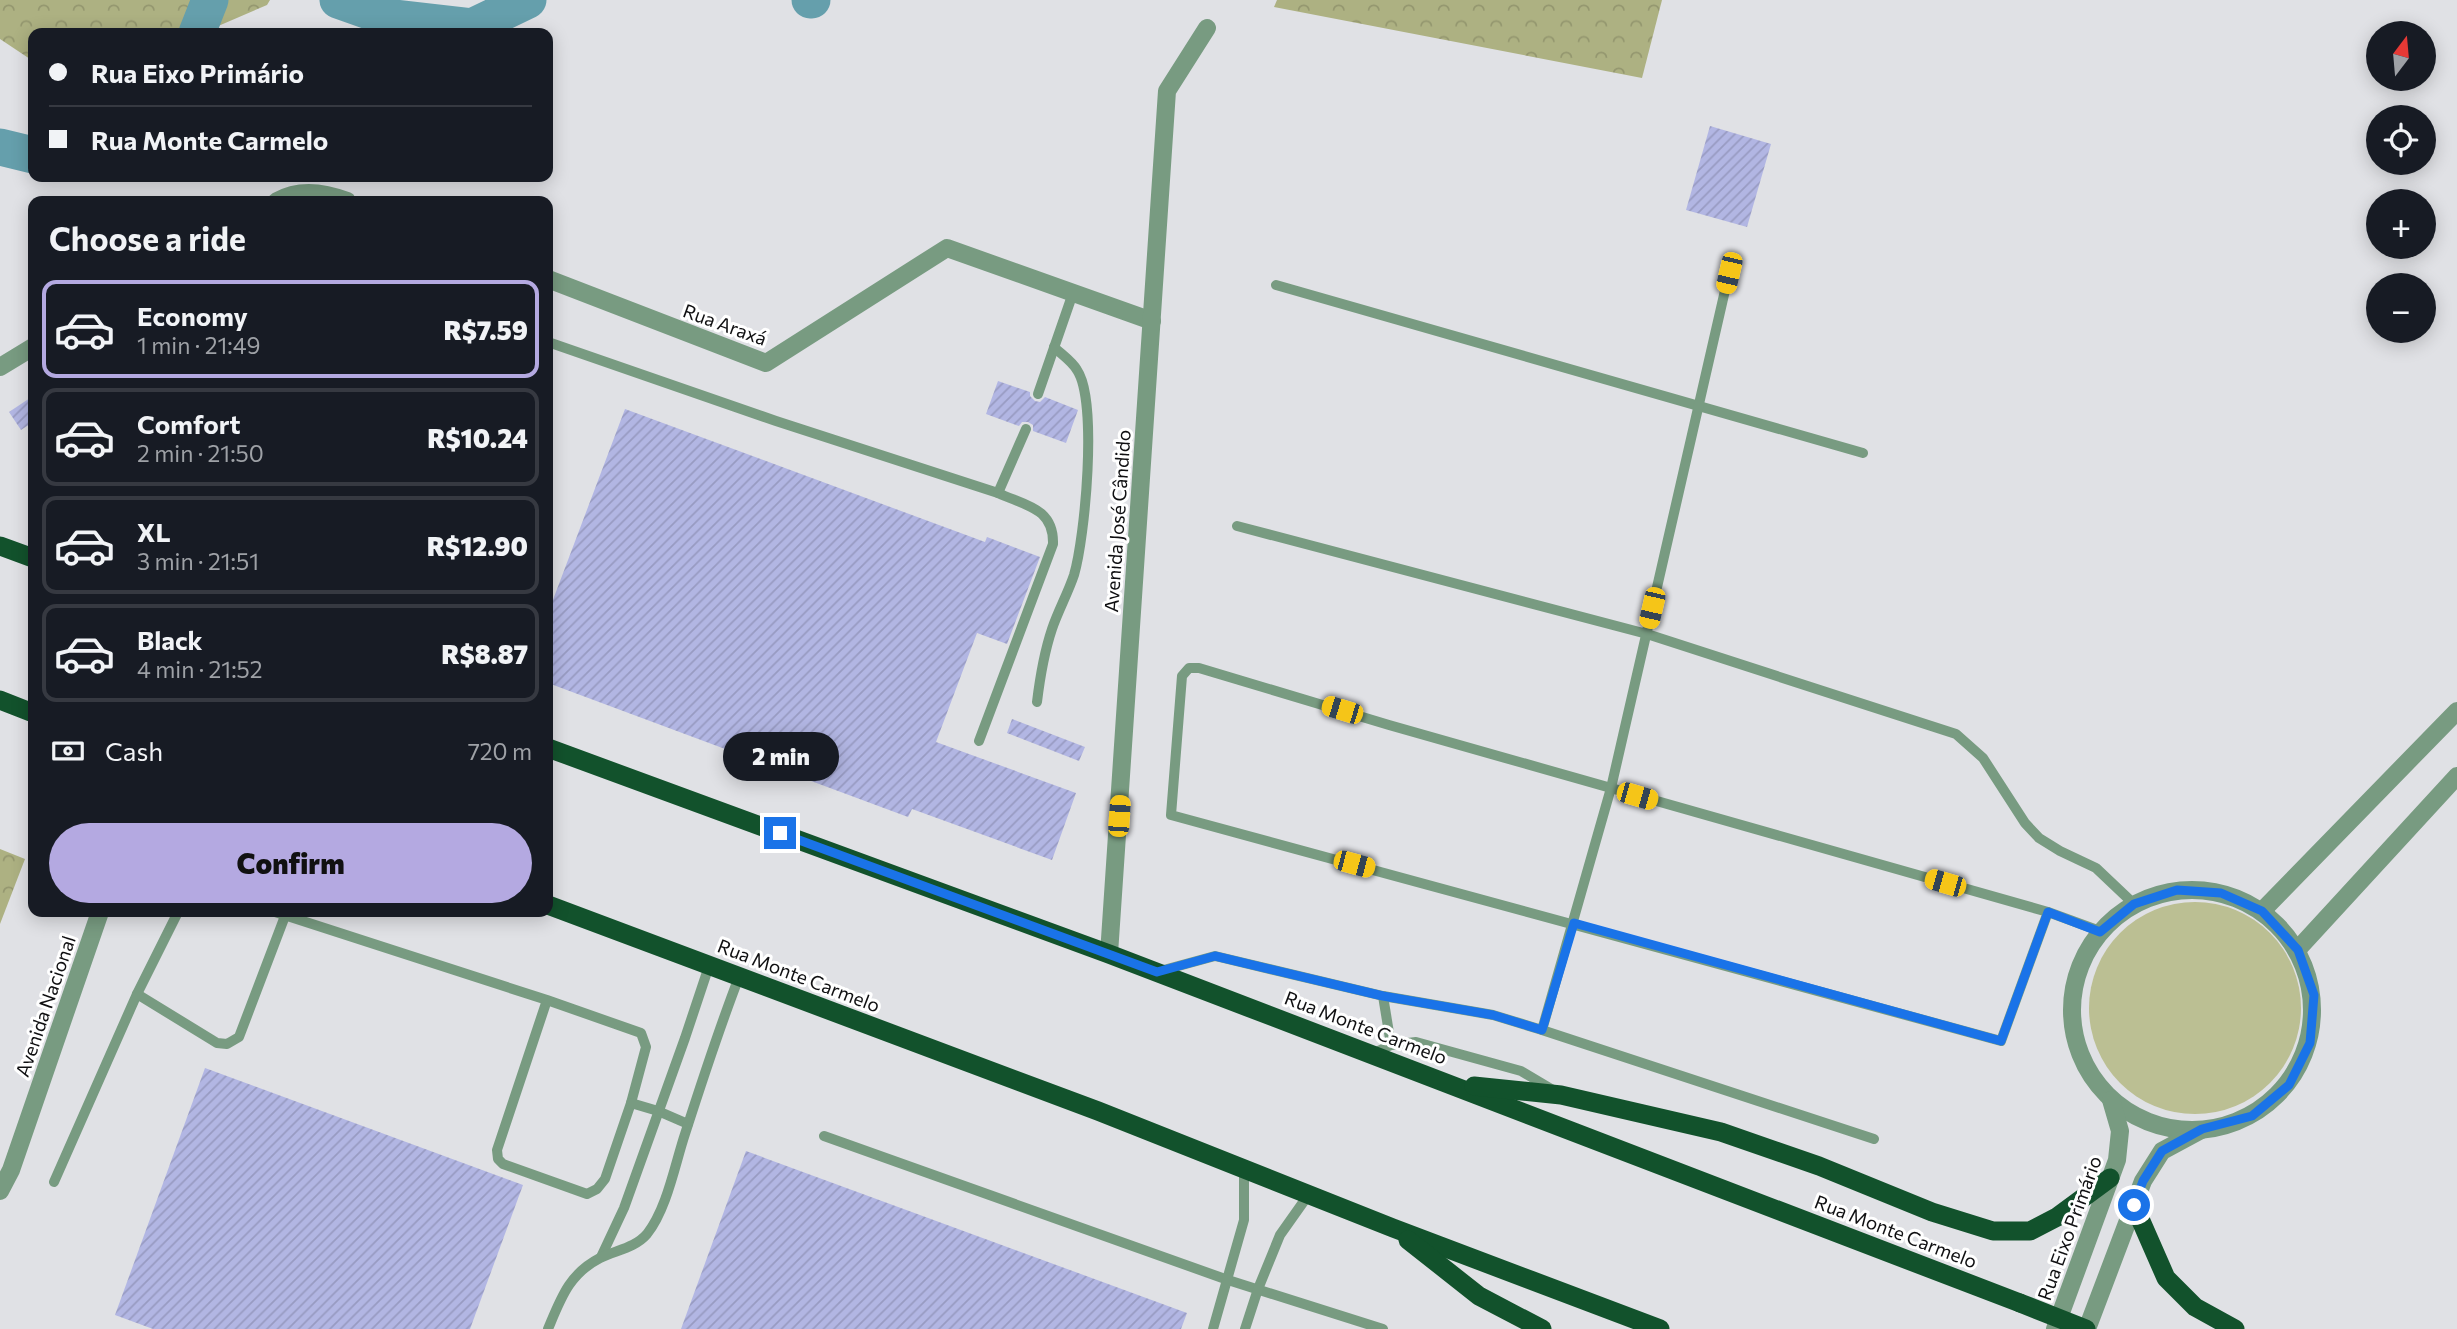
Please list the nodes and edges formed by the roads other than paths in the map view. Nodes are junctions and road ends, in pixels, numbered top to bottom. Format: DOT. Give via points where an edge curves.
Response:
graph roads {
  1 [pos="1207,28"];
  2 [pos="294,196"];
  3 [pos="333,196"];
  4 [pos="1729,273"];
  5 [pos="553,281"];
  6 [pos="1276,285"];
  7 [pos="1073,293"];
  8 [pos="1152,321"];
  9 [pos="553,344"];
  10 [pos="1054,348"];
  11 [pos="28,350"];
  12 [pos="0,367"];
  13 [pos="1038,394"];
  14 [pos="1699,405"];
  15 [pos="1026,429"];
  16 [pos="1863,453"];
  17 [pos="998,493"];
  18 [pos="1237,526"];
  19 [pos="0,546"];
  20 [pos="28,556"];
  21 [pos="1647,634"];
  22 [pos="0,700"];
  23 [pos="1037,702"];
  24 [pos="28,711"];
  25 [pos="2457,711"];
  26 [pos="979,741"];
  27 [pos="553,750"];
  28 [pos="2457,776"];
  29 [pos="1611,788"];
  30 [pos="2134,904"];
  31 [pos="553,907"];
  32 [pos="2262,911"];
  33 [pos="2048,912"];
  34 [pos="98,917"];
  35 [pos="176,917"];
  36 [pos="279,917"];
  37 [pos="289,917"];
  38 [pos="1574,923"];
  39 [pos="2100,932"];
  40 [pos="2298,950"];
  41 [pos="1109,954"];
  42 [pos="709,966"];
  43 [pos="1157,972"];
  44 [pos="739,977"];
  45 [pos="137,994"];
  46 [pos="1383,996"];
  47 [pos="547,1000"];
  48 [pos="1542,1030"];
  49 [pos="1391,1045"];
  50 [pos="1373,1054"];
  51 [pos="1452,1084"];
  52 [pos="1561,1095"];
  53 [pos="2111,1100"];
  54 [pos="631,1103"];
  55 [pos="658,1111"];
  56 [pos="688,1124"];
  57 [pos="2202,1129"];
  58 [pos="824,1136"];
  59 [pos="1874,1139"];
  60 [pos="1244,1168"];
  61 [pos="2110,1178"];
  62 [pos="54,1182"];
  63 [pos="0,1191"];
  64 [pos="1309,1194"];
  65 [pos="2134,1205"];
  66 [pos="1393,1228"];
  67 [pos="615,1230"];
  68 [pos="630,1247"];
  69 [pos="601,1258"];
  70 [pos="1228,1280"];
  71 [pos="1258,1289"];
  72 [pos="548,1329"];
  73 [pos="1213,1329"];
  74 [pos="1245,1329"];
  75 [pos="1383,1329"];
  76 [pos="1542,1329"];
  77 [pos="1660,1329"];
  78 [pos="2055,1329"];
  79 [pos="2087,1329"];
  80 [pos="2235,1329"];
  1 -- 8 [label="street, Avenida José Cândido" via="1167,91"];
  2 -- 3 [label="street"];
  4 -- 14 [label="lane"];
  5 -- 7 [label="street, Rua Araxá" via="765,363 947,248"];
  6 -- 14 [label="lane"];
  7 -- 8 [label="street"];
  7 -- 10 [label="lane"];
  8 -- 41 [label="street, Avenida José Cândido"];
  9 -- 17 [label="lane"];
  10 -- 13 [label="lane"];
  10 -- 23 [label="lane" via="1077,370 1086,391 1089,423 1081,542 1043,657"];
  11 -- 12 [label="street"];
  14 -- 16 [label="lane"];
  14 -- 21 [label="lane"];
  15 -- 17 [label="lane"];
  17 -- 26 [label="lane" via="1044,514 1054,531"];
  18 -- 21 [label="lane"];
  19 -- 20 [label="highway"];
  21 -- 29 [label="lane"];
  21 -- 30 [label="lane" via="1956,734 1983,758 2039,838 2095,868"];
  22 -- 24 [label="highway"];
  25 -- 32 [label="street"];
  27 -- 41 [label="highway, Rua Monte Carmelo"];
  28 -- 40 [label="street"];
  29 -- 33 [label="lane"];
  29 -- 38 [label="lane"];
  29 -- 38 [label="lane" via="1199,668 1189,668 1182,676 1171,815"];
  30 -- 32 [label="street" via="2177,890 2221,893"];
  30 -- 39 [label="street"];
  31 -- 42 [label="highway, Rua Monte Carmelo"];
  32 -- 40 [label="street"];
  33 -- 38 [label="lane" via="2001,1041"];
  33 -- 39 [label="lane"];
  34 -- 63 [label="street, Avenida Nacional"];
  35 -- 45 [label="lane"];
  36 -- 45 [label="lane" via="239,1037 227,1044 217,1043"];
  37 -- 47 [label="lane"];
  38 -- 48 [label="lane"];
  39 -- 53 [label="street" via="2077,972 2071,1018 2083,1063"];
  40 -- 57 [label="street" via="2314,995 2310,1043 2289,1085 2252,1116"];
  41 -- 43 [label="highway, Rua Monte Carmelo"];
  42 -- 44 [label="highway, Rua Monte Carmelo"];
  42 -- 55 [label="lane"];
  43 -- 46 [label="lane" via="1215,956"];
  43 -- 50 [label="highway, Rua Monte Carmelo"];
  44 -- 56 [label="lane"];
  44 -- 60 [label="highway, Rua Monte Carmelo"];
  45 -- 62 [label="lane"];
  46 -- 48 [label="lane" via="1493,1015"];
  46 -- 49 [label="lane"];
  47 -- 54 [label="lane" via="641,1033 646,1047"];
  47 -- 54 [label="lane" via="497,1150 498,1159 587,1194 604,1179"];
  48 -- 59 [label="lane"];
  49 -- 50 [label="lane"];
  49 -- 52 [label="lane" via="1416,1042 1521,1071"];
  50 -- 51 [label="highway, Rua Monte Carmelo"];
  51 -- 52 [label="highway"];
  51 -- 79 [label="highway, Rua Monte Carmelo, bridge"];
  52 -- 61 [label="highway" via="1721,1132 1993,1231 2030,1231"];
  53 -- 57 [label="street" via="2155,1126"];
  53 -- 61 [label="street, Rua Eixo Primário" via="2120,1130 2118,1160"];
  54 -- 55 [label="lane"];
  55 -- 56 [label="lane"];
  55 -- 67 [label="lane"];
  56 -- 68 [label="lane" via="662,1208 647,1234"];
  57 -- 65 [label="street" via="2162,1151"];
  58 -- 70 [label="lane"];
  60 -- 64 [label="highway, Rua Monte Carmelo"];
  60 -- 70 [label="lane" via="1244,1220"];
  61 -- 78 [label="street, Rua Eixo Primário"];
  64 -- 66 [label="highway, Rua Monte Carmelo"];
  64 -- 71 [label="lane" via="1280,1234"];
  65 -- 79 [label="street"];
  65 -- 80 [label="highway" via="2166,1278 2195,1307"];
  66 -- 76 [label="highway" via="1479,1296"];
  66 -- 77 [label="highway, Rua Monte Carmelo"];
  67 -- 68 [label="lane"];
  67 -- 69 [label="lane"];
  68 -- 69 [label="lane"];
  69 -- 72 [label="lane" via="575,1275"];
  70 -- 71 [label="lane"];
  70 -- 73 [label="lane"];
  71 -- 74 [label="lane"];
  71 -- 75 [label="lane"];
}
